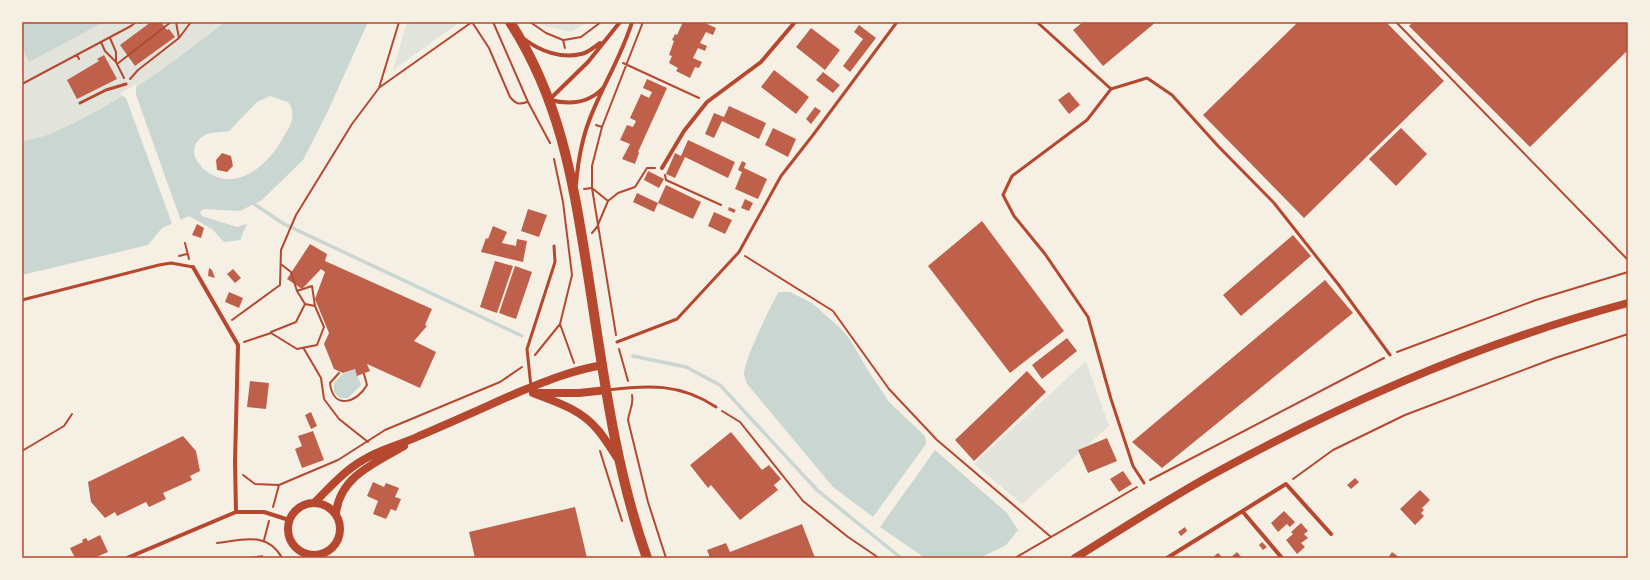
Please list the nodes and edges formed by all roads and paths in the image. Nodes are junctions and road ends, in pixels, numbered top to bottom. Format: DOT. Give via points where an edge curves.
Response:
graph roads {
  1 [pos="136,22"];
  2 [pos="170,22"];
  3 [pos="176,22"];
  4 [pos="191,22"];
  5 [pos="399,22"];
  6 [pos="472,22"];
  7 [pos="493,22"];
  8 [pos="510,22"];
  9 [pos="530,22"];
  10 [pos="601,22"];
  11 [pos="620,22"];
  12 [pos="632,22"];
  13 [pos="643,22"];
  14 [pos="795,22"];
  15 [pos="896,22"];
  16 [pos="1037,22"];
  17 [pos="1396,22"];
  18 [pos="517,32"];
  19 [pos="110,38"];
  20 [pos="179,38"];
  21 [pos="563,40"];
  22 [pos="603,41"];
  23 [pos="101,42"];
  24 [pos="77,55"];
  25 [pos="566,55"];
  26 [pos="79,59"];
  27 [pos="619,60"];
  28 [pos="117,63"];
  29 [pos="627,64"];
  30 [pos="45,72"];
  31 [pos="121,72"];
  32 [pos="47,76"];
  33 [pos="607,83"];
  34 [pos="22,84"];
  35 [pos="126,84"];
  36 [pos="379,88"];
  37 [pos="1111,89"];
  38 [pos="550,100"];
  39 [pos="528,102"];
  40 [pos="707,102"];
  41 [pos="80,103"];
  42 [pos="589,121"];
  43 [pos="602,127"];
  44 [pos="551,144"];
  45 [pos="554,159"];
  46 [pos="662,168"];
  47 [pos="592,188"];
  48 [pos="575,191"];
  49 [pos="608,201"];
  50 [pos="721,205"];
  51 [pos="597,227"];
  52 [pos="184,243"];
  53 [pos="583,243"];
  54 [pos="554,246"];
  55 [pos="739,252"];
  56 [pos="187,254"];
  57 [pos="180,255"];
  58 [pos="1628,260"];
  59 [pos="282,264"];
  60 [pos="194,267"];
  61 [pos="1628,272"];
  62 [pos="297,292"];
  63 [pos="22,300"];
  64 [pos="1628,303"];
  65 [pos="305,304"];
  66 [pos="315,306"];
  67 [pos="226,323"];
  68 [pos="271,332"];
  69 [pos="1628,334"];
  70 [pos="617,342"];
  71 [pos="238,345"];
  72 [pos="304,349"];
  73 [pos="1390,355"];
  74 [pos="528,362"];
  75 [pos="603,365"];
  76 [pos="339,373"];
  77 [pos="364,374"];
  78 [pos="630,387"];
  79 [pos="532,390"];
  80 [pos="607,390"];
  81 [pos="716,407"];
  82 [pos="72,414"];
  83 [pos="378,430"];
  84 [pos="381,434"];
  85 [pos="418,437"];
  86 [pos="369,442"];
  87 [pos="22,450"];
  88 [pos="620,462"];
  89 [pos="235,469"];
  90 [pos="1144,483"];
  91 [pos="1286,484"];
  92 [pos="315,502"];
  93 [pos="236,512"];
  94 [pos="1243,512"];
  95 [pos="336,514"];
  96 [pos="289,520"];
  97 [pos="1331,534"];
  98 [pos="1051,537"];
  99 [pos="217,543"];
  100 [pos="309,556"];
  101 [pos="127,558"];
  102 [pos="282,558"];
  103 [pos="647,558"];
  104 [pos="666,558"];
  105 [pos="879,558"];
  106 [pos="1015,558"];
  107 [pos="1075,558"];
  108 [pos="1167,558"];
  109 [pos="1282,558"];
  1 -- 19 [label="path"];
  2 -- 28 [label="path"];
  3 -- 20 [label="path"];
  4 -- 20 [label="path"];
  5 -- 36 [label="path"];
  6 -- 36 [label="path"];
  6 -- 39 [label="path" via="489,48 510,97 516,103"];
  7 -- 39 [label="path"];
  8 -- 18 [label="main road"];
  9 -- 21 [label="path"];
  10 -- 21 [label="path" via="581,37"];
  11 -- 22 [label="street"];
  12 -- 27 [label="street"];
  13 -- 29 [label="path"];
  14 -- 40 [label="street" via="761,62"];
  15 -- 55 [label="lane" via="813,136 780,176"];
  16 -- 37 [label="lane"];
  17 -- 58 [label="path"];
  18 -- 25 [label="street" via="542,50"];
  18 -- 38 [label="main road"];
  19 -- 23 [label="path"];
  19 -- 28 [label="path" via="116,52"];
  20 -- 35 [label="path" via="138,70"];
  21 -- 25 [label="path"];
  22 -- 25 [label="street" via="582,54"];
  22 -- 38 [label="street" via="588,62"];
  23 -- 24 [label="path"];
  23 -- 28 [label="path" via="105,51"];
  24 -- 26 [label="path"];
  24 -- 30 [label="path"];
  27 -- 29 [label="path"];
  27 -- 33 [label="street"];
  28 -- 31 [label="path"];
  29 -- 40 [label="path"];
  29 -- 43 [label="path"];
  30 -- 32 [label="path"];
  30 -- 34 [label="path"];
  33 -- 38 [label="street" via="594,95 578,102 561,103"];
  33 -- 42 [label="street"];
  35 -- 41 [label="lane" via="106,90"];
  36 -- 59 [label="path" via="352,124 294,219 281,250"];
  37 -- 73 [label="lane" via="1147,78 1172,95 1274,203"];
  37 -- 90 [label="lane" via="1087,120 1012,176 1003,195 1014,216 1045,254 1088,317 1133,466"];
  38 -- 48 [label="main road"];
  39 -- 44 [label="path"];
  40 -- 46 [label="street" via="684,131"];
  42 -- 43 [label="path"];
  42 -- 48 [label="street" via="579,152"];
  43 -- 47 [label="path" via="592,166"];
  45 -- 74 [label="path" via="563,202 572,275 560,324"];
  46 -- 49 [label="path" via="647,168 635,188 618,193"];
  46 -- 50 [label="path" via="666,180"];
  47 -- 48 [label="path"];
  47 -- 49 [label="path"];
  47 -- 51 [label="path"];
  48 -- 53 [label="main road"];
  49 -- 51 [label="path"];
  51 -- 53 [label="path"];
  51 -- 70 [label="path"];
  52 -- 56 [label="path"];
  53 -- 75 [label="main road"];
  54 -- 74 [label="lane" via="555,262 527,349"];
  55 -- 70 [label="lane" via="677,319"];
  55 -- 98 [label="path" via="833,311 889,388 937,440"];
  56 -- 57 [label="path"];
  56 -- 60 [label="path"];
  59 -- 62 [label="path" via="291,272"];
  59 -- 67 [label="path" via="280,285"];
  60 -- 63 [label="lane" via="171,263 159,265"];
  60 -- 67 [label="street"];
  61 -- 73 [label="path" via="1536,300"];
  62 -- 65 [label="path"];
  62 -- 66 [label="path" via="312,286"];
  64 -- 107 [label="main road" via="1572,318 1448,363 1346,406 1216,472"];
  65 -- 66 [label="path"];
  65 -- 68 [label="path" via="296,322"];
  66 -- 72 [label="path" via="324,327 317,345"];
  67 -- 71 [label="street"];
  68 -- 71 [label="path"];
  68 -- 72 [label="path" via="297,349"];
  69 -- 91 [label="path" via="1555,358 1405,414 1333,450"];
  70 -- 78 [label="path"];
  71 -- 89 [label="street"];
  72 -- 86 [label="path" via="320,378 324,399 339,420"];
  73 -- 90 [label="path"];
  74 -- 79 [label="lane"];
  74 -- 84 [label="path" via="500,382"];
  75 -- 79 [label="main road" via="576,371"];
  75 -- 80 [label="main road"];
  76 -- 77 [label="path" via="330,383 331,390 336,397 344,401 352,401 362,394 367,385"];
  78 -- 80 [label="lane"];
  78 -- 81 [label="lane" via="686,392"];
  78 -- 104 [label="path" via="633,401 628,420 648,502"];
  79 -- 80 [label="main road" via="579,393"];
  79 -- 85 [label="main road" via="493,402"];
  79 -- 88 [label="main road" via="582,416 597,429"];
  80 -- 88 [label="main road"];
  81 -- 105 [label="path" via="740,422 803,501"];
  82 -- 87 [label="path" via="64,426"];
  83 -- 84 [label="path"];
  84 -- 86 [label="path"];
  85 -- 92 [label="main road" via="362,460 343,474"];
  85 -- 95 [label="main road" via="353,478 341,492"];
  86 -- 89 [label="path" via="338,460 279,485 255,484"];
  88 -- 103 [label="main road"];
  89 -- 93 [label="street"];
  90 -- 98 [label="path"];
  91 -- 94 [label="street"];
  91 -- 97 [label="street"];
  92 -- 95 [label="main road" via="327,506"];
  92 -- 96 [label="main road" via="296,509"];
  93 -- 96 [label="street" via="264,512"];
  93 -- 101 [label="street"];
  94 -- 108 [label="street"];
  94 -- 109 [label="street"];
  95 -- 100 [label="main road" via="340,529 336,543 324,553"];
  96 -- 100 [label="main road" via="288,535 291,542"];
  98 -- 106 [label="path"];
  99 -- 102 [label="path" via="264,540 271,544"];
}
